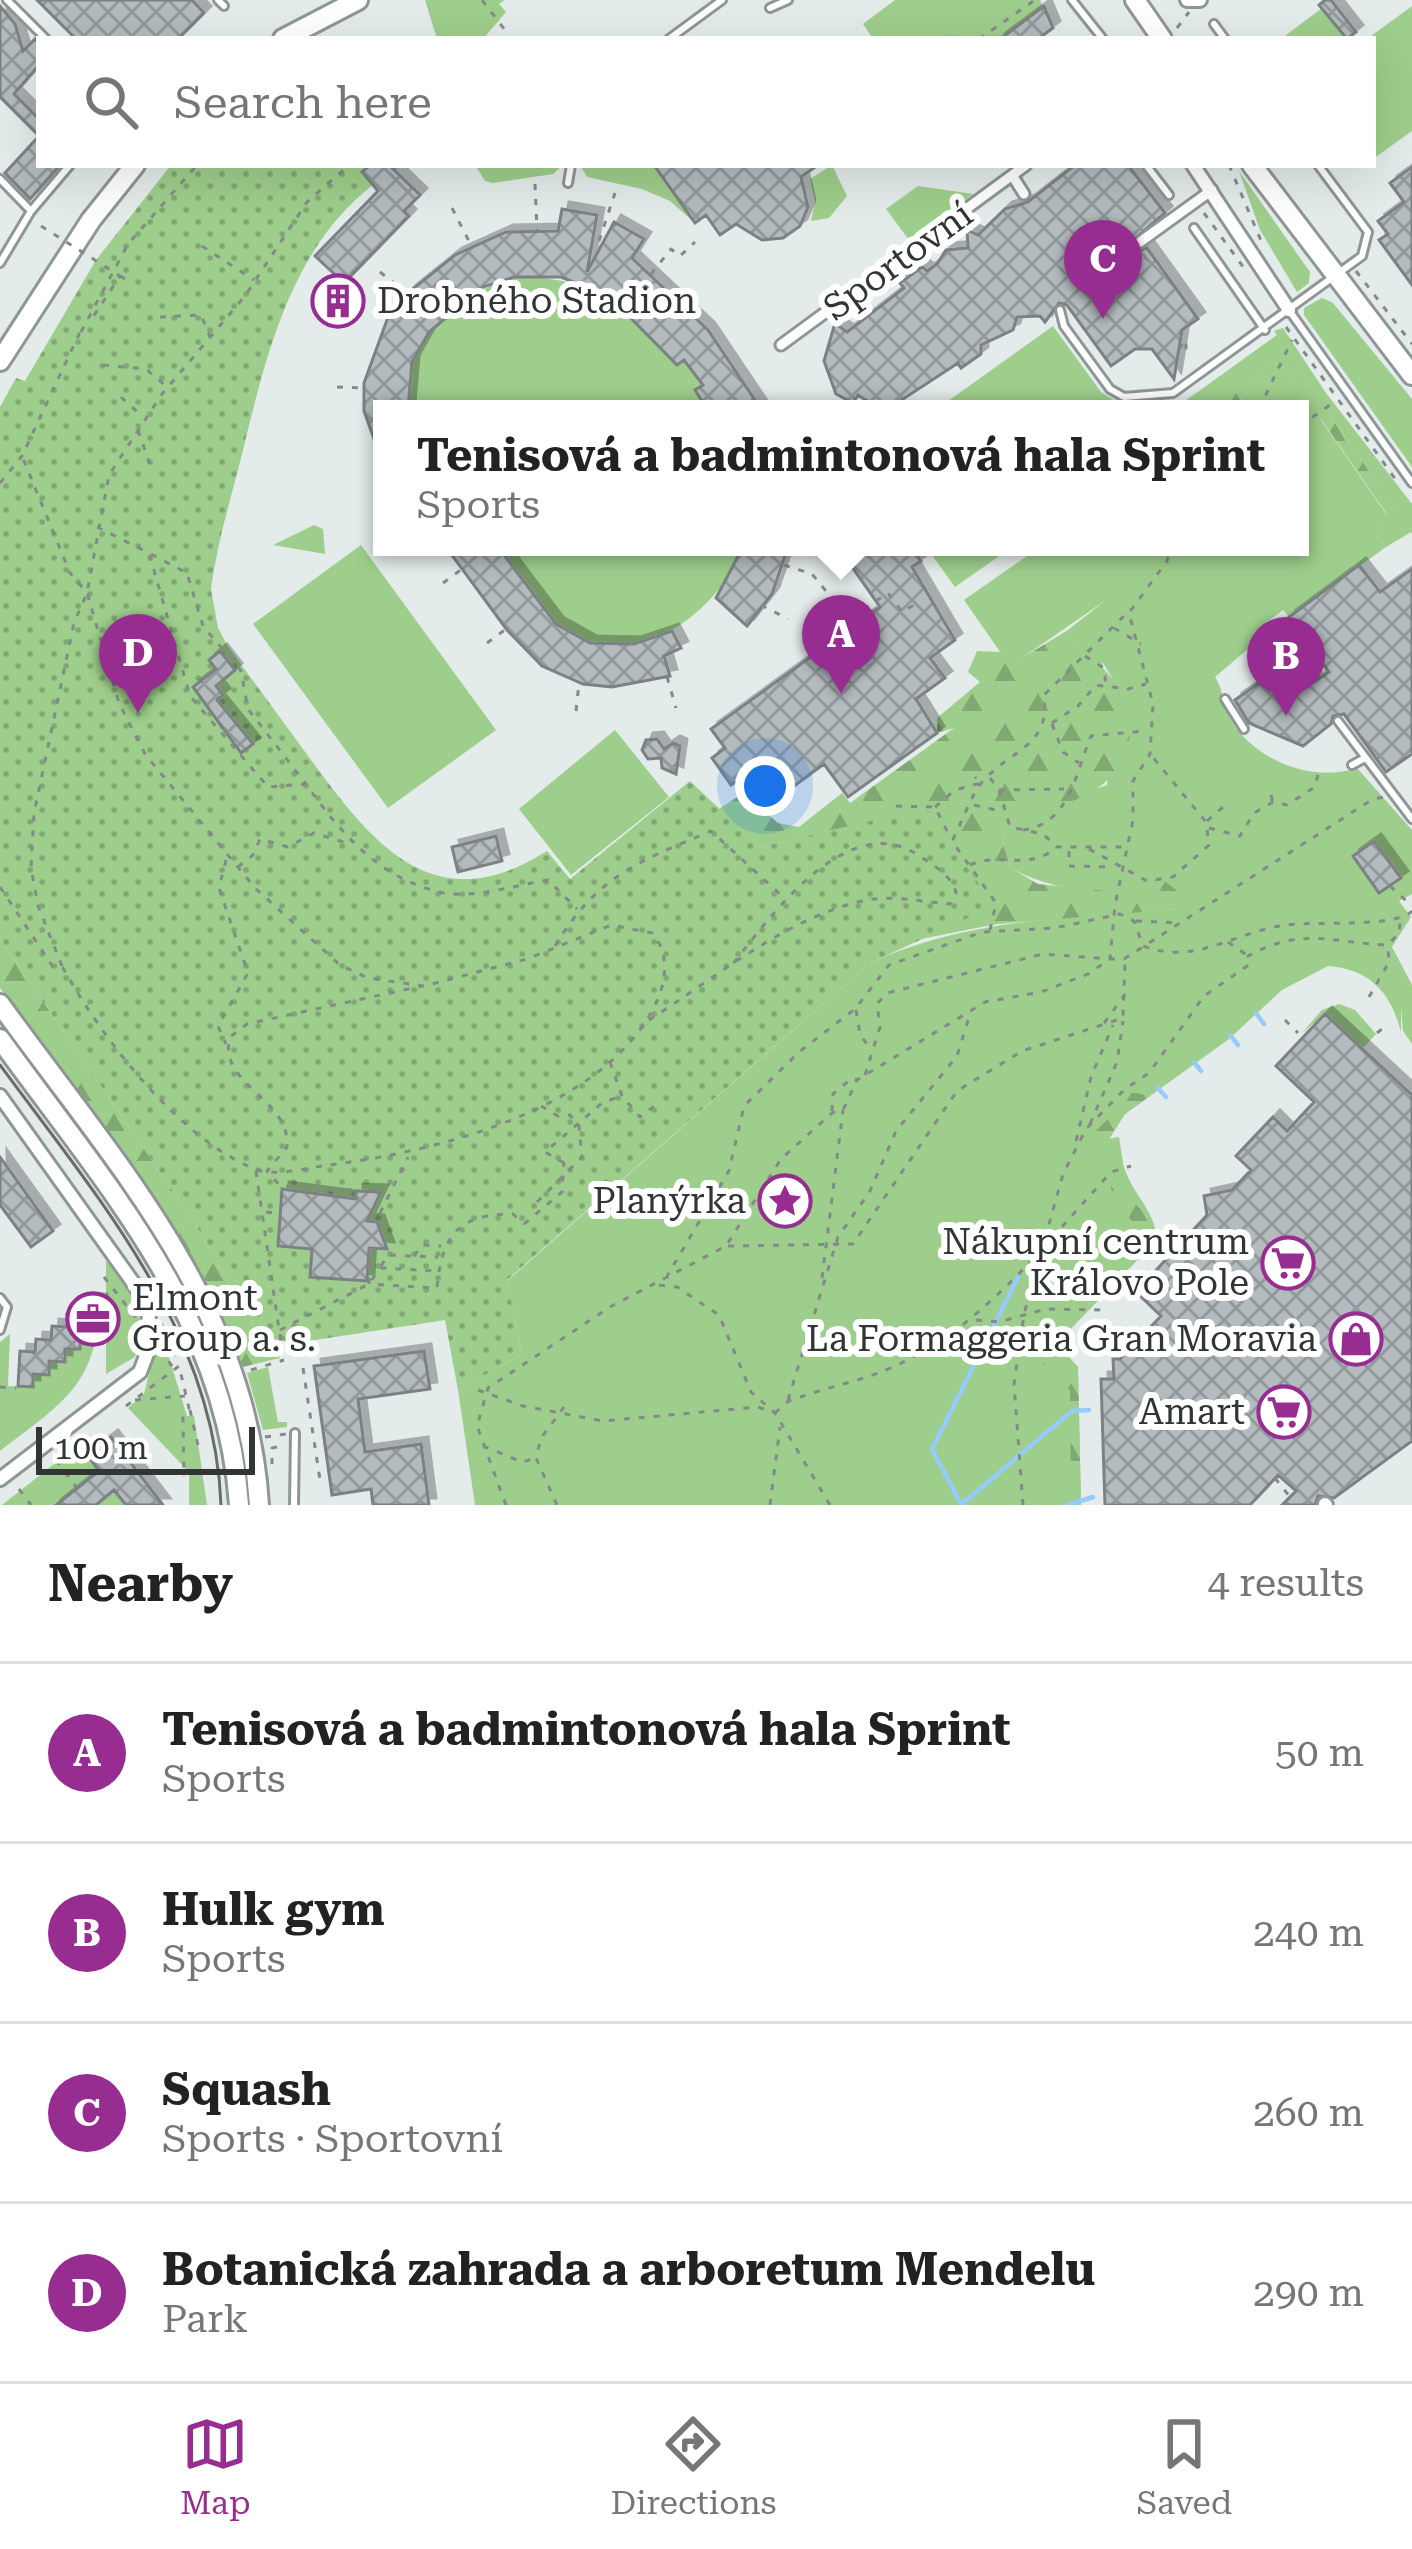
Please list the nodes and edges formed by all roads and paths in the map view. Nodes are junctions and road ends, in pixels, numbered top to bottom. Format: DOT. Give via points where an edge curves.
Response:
graph roads {
  1 [pos="7,0"];
  2 [pos="358,0"];
  3 [pos="482,0"];
  4 [pos="722,0"];
  5 [pos="788,0"];
  6 [pos="1035,0"];
  7 [pos="1072,0"];
  8 [pos="1135,0"];
  9 [pos="1195,1"];
  10 [pos="770,8"];
  11 [pos="1009,17"];
  12 [pos="1214,24"];
  13 [pos="1016,28"];
  14 [pos="505,30"];
  15 [pos="1169,34"];
  16 [pos="43,36"];
  17 [pos="289,36"];
  18 [pos="673,36"];
  19 [pos="983,36"];
  20 [pos="1101,36"];
  21 [pos="1223,36"];
  22 [pos="67,168"];
  23 [pos="133,168"];
  24 [pos="193,168"];
  25 [pos="346,168"];
  26 [pos="570,168"];
  27 [pos="1022,168"];
  28 [pos="1148,168"];
  29 [pos="1195,168"];
  30 [pos="1230,168"];
  31 [pos="1254,168"];
  32 [pos="1320,168"];
  33 [pos="1012,175"];
  34 [pos="0,179"];
  35 [pos="568,183"];
  36 [pos="535,184"];
  37 [pos="1212,190"];
  38 [pos="615,194"];
  39 [pos="1024,194"];
  40 [pos="1168,195"];
  41 [pos="1196,202"];
  42 [pos="452,208"];
  43 [pos="31,211"];
  44 [pos="40,226"];
  45 [pos="1193,228"];
  46 [pos="537,230"];
  47 [pos="599,241"];
  48 [pos="695,242"];
  49 [pos="1140,242"];
  50 [pos="1262,244"];
  51 [pos="202,246"];
  52 [pos="472,248"];
  53 [pos="0,263"];
  54 [pos="1351,264"];
  55 [pos="1246,271"];
  56 [pos="380,272"];
  57 [pos="651,274"];
  58 [pos="1334,276"];
  59 [pos="255,281"];
  60 [pos="408,293"];
  61 [pos="1060,310"];
  62 [pos="1285,314"];
  63 [pos="160,317"];
  64 [pos="1265,330"];
  65 [pos="81,332"];
  66 [pos="211,338"];
  67 [pos="1293,339"];
  68 [pos="15,340"];
  69 [pos="1412,344"];
  70 [pos="782,345"];
  71 [pos="1179,349"];
  72 [pos="1186,352"];
  73 [pos="0,361"];
  74 [pos="103,365"];
  75 [pos="1412,375"];
  76 [pos="0,379"];
  77 [pos="337,387"];
  78 [pos="168,388"];
  79 [pos="364,388"];
  80 [pos="1345,394"];
  81 [pos="121,397"];
  82 [pos="1262,400"];
  83 [pos="1334,402"];
  84 [pos="145,418"];
  85 [pos="1309,420"];
  86 [pos="137,429"];
  87 [pos="22,457"];
  88 [pos="150,465"];
  89 [pos="0,483"];
  90 [pos="1412,483"];
  91 [pos="1402,488"];
  92 [pos="96,526"];
  93 [pos="149,554"];
  94 [pos="1168,556"];
  95 [pos="784,565"];
  96 [pos="462,569"];
  97 [pos="443,584"];
  98 [pos="87,592"];
  99 [pos="760,605"];
  100 [pos="1132,608"];
  101 [pos="917,609"];
  102 [pos="788,619"];
  103 [pos="1112,628"];
  104 [pos="506,629"];
  105 [pos="487,644"];
  106 [pos="1141,644"];
  107 [pos="1083,656"];
  108 [pos="667,677"];
  109 [pos="579,683"];
  110 [pos="1148,684"];
  111 [pos="1106,686"];
  112 [pos="1225,699"];
  113 [pos="676,709"];
  114 [pos="576,711"];
  115 [pos="1050,720"];
  116 [pos="1338,721"];
  117 [pos="1244,729"];
  118 [pos="1148,731"];
  119 [pos="1150,754"];
  120 [pos="1365,758"];
  121 [pos="1079,764"];
  122 [pos="1352,765"];
  123 [pos="1321,766"];
  124 [pos="976,777"];
  125 [pos="989,777"];
  126 [pos="981,783"];
  127 [pos="307,784"];
  128 [pos="1066,789"];
  129 [pos="999,790"];
  130 [pos="1395,795"];
  131 [pos="1272,798"];
  132 [pos="971,805"];
  133 [pos="896,806"];
  134 [pos="935,807"];
  135 [pos="1223,807"];
  136 [pos="1274,809"];
  137 [pos="1001,812"];
  138 [pos="1412,819"];
  139 [pos="1207,825"];
  140 [pos="1040,827"];
  141 [pos="1023,830"];
  142 [pos="1043,834"];
  143 [pos="952,841"];
  144 [pos="353,844"];
  145 [pos="1057,847"];
  146 [pos="1127,847"];
  147 [pos="1071,848"];
  148 [pos="1090,849"];
  149 [pos="990,850"];
  150 [pos="228,858"];
  151 [pos="994,860"];
  152 [pos="1024,865"];
  153 [pos="968,866"];
  154 [pos="1069,866"];
  155 [pos="1115,867"];
  156 [pos="237,868"];
  157 [pos="1061,869"];
  158 [pos="1122,869"];
  159 [pos="1024,874"];
  160 [pos="1390,886"];
  161 [pos="0,887"];
  162 [pos="783,898"];
  163 [pos="577,909"];
  164 [pos="1412,909"];
  165 [pos="1114,915"];
  166 [pos="1400,920"];
  167 [pos="1134,921"];
  168 [pos="1184,923"];
  169 [pos="989,932"];
  170 [pos="1227,940"];
  171 [pos="1388,944"];
  172 [pos="1143,946"];
  173 [pos="554,949"];
  174 [pos="1248,956"];
  175 [pos="1110,959"];
  176 [pos="1124,959"];
  177 [pos="63,968"];
  178 [pos="728,970"];
  179 [pos="424,986"];
  180 [pos="1128,991"];
  181 [pos="1369,997"];
  182 [pos="0,1004"];
  183 [pos="855,1009"];
  184 [pos="970,1010"];
  185 [pos="1123,1018"];
  186 [pos="1285,1020"];
  187 [pos="648,1021"];
  188 [pos="1115,1022"];
  189 [pos="1387,1025"];
  190 [pos="1101,1028"];
  191 [pos="1298,1033"];
  192 [pos="1377,1033"];
  193 [pos="0,1039"];
  194 [pos="227,1045"];
  195 [pos="871,1049"];
  196 [pos="610,1060"];
  197 [pos="865,1075"];
  198 [pos="857,1080"];
  199 [pos="0,1096"];
  200 [pos="621,1096"];
  201 [pos="658,1103"];
  202 [pos="540,1105"];
  203 [pos="843,1111"];
  204 [pos="832,1113"];
  205 [pos="1089,1125"];
  206 [pos="579,1126"];
  207 [pos="1076,1143"];
  208 [pos="409,1156"];
  209 [pos="1131,1166"];
  210 [pos="256,1169"];
  211 [pos="267,1171"];
  212 [pos="352,1190"];
  213 [pos="537,1202"];
  214 [pos="264,1212"];
  215 [pos="280,1214"];
  216 [pos="380,1214"];
  217 [pos="824,1242"];
  218 [pos="836,1242"];
  219 [pos="443,1246"];
  220 [pos="726,1246"];
  221 [pos="371,1248"];
  222 [pos="1039,1253"];
  223 [pos="414,1256"];
  224 [pos="440,1257"];
  225 [pos="380,1268"];
  226 [pos="438,1271"];
  227 [pos="104,1276"];
  228 [pos="666,1278"];
  229 [pos="369,1284"];
  230 [pos="654,1285"];
  231 [pos="823,1286"];
  232 [pos="0,1298"];
  233 [pos="1108,1310"];
  234 [pos="1024,1314"];
  235 [pos="974,1320"];
  236 [pos="163,1326"];
  237 [pos="0,1330"];
  238 [pos="280,1330"];
  239 [pos="150,1335"];
  240 [pos="281,1343"];
  241 [pos="284,1360"];
  242 [pos="179,1366"];
  243 [pos="303,1368"];
  244 [pos="238,1374"];
  245 [pos="0,1388"];
  246 [pos="16,1388"];
  247 [pos="478,1390"];
  248 [pos="485,1393"];
  249 [pos="186,1396"];
  250 [pos="134,1400"];
  251 [pos="787,1402"];
  252 [pos="126,1406"];
  253 [pos="189,1408"];
  254 [pos="562,1409"];
  255 [pos="775,1413"];
  256 [pos="781,1425"];
  257 [pos="293,1434"];
  258 [pos="264,1437"];
  259 [pos="198,1445"];
  260 [pos="482,1445"];
  261 [pos="536,1458"];
  262 [pos="56,1460"];
  263 [pos="272,1467"];
  264 [pos="184,1477"];
  265 [pos="1275,1478"];
  266 [pos="0,1480"];
  267 [pos="320,1480"];
  268 [pos="77,1488"];
  269 [pos="19,1490"];
  270 [pos="1290,1497"];
  271 [pos="31,1505"];
  272 [pos="239,1505"];
  273 [pos="259,1505"];
  274 [pos="294,1505"];
  275 [pos="506,1505"];
  276 [pos="555,1505"];
  277 [pos="770,1505"];
  278 [pos="830,1505"];
  279 [pos="1023,1505"];
  1 -- 16 [label="lane"];
  2 -- 17 [label="main road"];
  3 -- 14 [label="path"];
  4 -- 18 [label="lane"];
  5 -- 10 [label="lane"];
  6 -- 11 [label="path"];
  7 -- 20 [label="lane"];
  8 -- 15 [label="main road"];
  9 -- 15 [label="path"];
  11 -- 13 [label="path"];
  11 -- 19 [label="path"];
  12 -- 21 [label="lane"];
  22 -- 43 [label="lane"];
  23 -- 68 [label="main road"];
  24 -- 65 [label="path" via="128,244"];
  25 -- 59 [label="path" via="307,202"];
  26 -- 35 [label="lane"];
  27 -- 33 [label="street, Sportovní"];
  28 -- 40 [label="lane"];
  29 -- 37 [label="street"];
  30 -- 50 [label="path"];
  31 -- 58 [label="main road"];
  32 -- 54 [label="lane" via="1368,232 1369,244"];
  33 -- 39 [label="street"];
  33 -- 70 [label="street, Sportovní"];
  34 -- 43 [label="lane"];
  36 -- 46 [label="path"];
  37 -- 41 [label="street"];
  37 -- 62 [label="street"];
  38 -- 47 [label="path"];
  41 -- 49 [label="street"];
  41 -- 55 [label="path"];
  42 -- 52 [label="path"];
  43 -- 53 [label="lane"];
  44 -- 65 [label="path, bridge" via="123,277"];
  45 -- 64 [label="lane"];
  48 -- 57 [label="path" via="680,256 671,249"];
  51 -- 59 [label="path"];
  54 -- 58 [label="lane"];
  54 -- 69 [label="path"];
  56 -- 60 [label="path"];
  58 -- 62 [label="lane"];
  58 -- 75 [label="main road"];
  59 -- 66 [label="path"];
  61 -- 64 [label="lane" via="1099,374 1124,397 1173,393"];
  62 -- 64 [label="lane"];
  62 -- 67 [label="path"];
  62 -- 80 [label="lane"];
  63 -- 66 [label="path" via="200,315"];
  65 -- 87 [label="path"];
  66 -- 78 [label="path"];
  67 -- 82 [label="path"];
  67 -- 83 [label="path"];
  68 -- 73 [label="main road"];
  68 -- 76 [label="main road"];
  71 -- 72 [label="path" via="1186,340"];
  74 -- 78 [label="path" via="146,368"];
  77 -- 79 [label="path"];
  78 -- 84 [label="path"];
  80 -- 83 [label="path"];
  80 -- 90 [label="lane"];
  81 -- 84 [label="path"];
  83 -- 85 [label="path"];
  83 -- 91 [label="path"];
  84 -- 86 [label="path"];
  86 -- 88 [label="path"];
  86 -- 92 [label="path" via="109,476"];
  87 -- 89 [label="path"];
  87 -- 98 [label="path" via="70,573"];
  92 -- 93 [label="path"];
  92 -- 98 [label="path"];
  93 -- 127 [label="path" via="187,573 203,626 241,671 248,709"];
  93 -- 127 [label="path" via="190,696 268,788"];
  94 -- 100 [label="path"];
  95 -- 101 [label="path" via="812,574 849,619 888,593 902,612"];
  96 -- 97 [label="path"];
  98 -- 150 [label="path" via="130,729"];
  98 -- 177 [label="path" via="34,813 38,906"];
  99 -- 102 [label="path"];
  100 -- 103 [label="path"];
  100 -- 106 [label="path"];
  103 -- 106 [label="path"];
  103 -- 107 [label="path"];
  104 -- 105 [label="path"];
  106 -- 110 [label="path"];
  107 -- 111 [label="path" via="1104,668"];
  107 -- 115 [label="path" via="1044,694"];
  108 -- 113 [label="path"];
  109 -- 114 [label="path"];
  110 -- 111 [label="path"];
  110 -- 118 [label="path"];
  111 -- 115 [label="path" via="1096,685"];
  112 -- 117 [label="lane"];
  115 -- 121 [label="path" via="1063,752"];
  115 -- 125 [label="path"];
  116 -- 120 [label="lane"];
  118 -- 119 [label="path"];
  118 -- 121 [label="path" via="1090,736"];
  119 -- 139 [label="path"];
  119 -- 146 [label="path" via="1133,781"];
  120 -- 122 [label="lane"];
  120 -- 130 [label="lane"];
  121 -- 128 [label="path" via="1079,783"];
  123 -- 131 [label="path" via="1315,788 1287,805"];
  124 -- 126 [label="path"];
  125 -- 126 [label="path"];
  125 -- 129 [label="path"];
  126 -- 132 [label="path"];
  126 -- 134 [label="path" via="951,789"];
  127 -- 144 [label="path"];
  128 -- 129 [label="path"];
  128 -- 140 [label="path" via="1060,814"];
  129 -- 137 [label="path"];
  130 -- 138 [label="lane"];
  130 -- 168 [label="path" via="1373,799"];
  131 -- 136 [label="path"];
  131 -- 139 [label="path" via="1240,836"];
  132 -- 137 [label="path"];
  132 -- 143 [label="path"];
  133 -- 134 [label="path"];
  134 -- 143 [label="path"];
  135 -- 139 [label="path"];
  137 -- 141 [label="path" via="1006,824"];
  139 -- 158 [label="path" via="1209,844 1173,877 1148,881"];
  140 -- 141 [label="path"];
  140 -- 142 [label="path"];
  141 -- 142 [label="path"];
  142 -- 145 [label="path"];
  143 -- 153 [label="path"];
  144 -- 156 [label="path" via="314,833 288,847 260,838"];
  144 -- 163 [label="path" via="437,892 548,880"];
  145 -- 147 [label="path"];
  145 -- 152 [label="path"];
  146 -- 148 [label="path"];
  146 -- 158 [label="path"];
  147 -- 148 [label="path"];
  147 -- 154 [label="path"];
  148 -- 155 [label="path"];
  149 -- 151 [label="path"];
  150 -- 156 [label="path"];
  150 -- 194 [label="path" via="220,888 248,973 218,1026"];
  151 -- 152 [label="path"];
  151 -- 153 [label="path"];
  152 -- 159 [label="path"];
  153 -- 169 [label="path" via="998,901"];
  154 -- 155 [label="path"];
  154 -- 157 [label="path"];
  155 -- 158 [label="path"];
  156 -- 179 [label="path" via="340,965"];
  158 -- 165 [label="path"];
  160 -- 164 [label="path"];
  161 -- 177 [label="path" via="34,946 53,968"];
  162 -- 163 [label="path" via="711,831 619,871"];
  162 -- 178 [label="path"];
  162 -- 178 [label="path" via="846,853 883,845 906,847 951,878 956,892 950,904 870,899 814,915"];
  163 -- 173 [label="path"];
  164 -- 166 [label="path"];
  165 -- 167 [label="path"];
  165 -- 169 [label="path"];
  165 -- 175 [label="path"];
  166 -- 170 [label="path" via="1288,925"];
  166 -- 171 [label="path"];
  167 -- 168 [label="path"];
  167 -- 172 [label="path"];
  168 -- 172 [label="path"];
  169 -- 183 [label="path" via="889,964"];
  170 -- 172 [label="path" via="1173,958"];
  170 -- 174 [label="path"];
  171 -- 174 [label="path" via="1295,938"];
  171 -- 181 [label="path" via="1389,962"];
  172 -- 176 [label="path"];
  173 -- 179 [label="path"];
  173 -- 187 [label="path" via="611,925 652,933 666,966"];
  174 -- 205 [label="path" via="1250,964 1184,1019 1149,1073"];
  175 -- 176 [label="path"];
  175 -- 184 [label="path" via="1088,974"];
  175 -- 195 [label="path" via="1043,954 887,993 877,1004 880,1027"];
  176 -- 180 [label="path"];
  177 -- 210 [label="path" via="139,1076"];
  178 -- 187 [label="path"];
  179 -- 194 [label="path" via="247,1024"];
  180 -- 185 [label="path"];
  180 -- 190 [label="path"];
  182 -- 244 [label="main road" via="176,1251"];
  183 -- 195 [label="path"];
  183 -- 228 [label="path" via="743,1106 729,1171"];
  184 -- 197 [label="path"];
  184 -- 218 [label="path" via="957,1055 896,1131"];
  185 -- 188 [label="path"];
  185 -- 205 [label="path" via="1118,1062"];
  186 -- 191 [label="path"];
  187 -- 196 [label="path"];
  188 -- 190 [label="path"];
  188 -- 207 [label="path"];
  189 -- 192 [label="path"];
  190 -- 218 [label="path" via="1022,1051 957,1091 853,1244"];
  193 -- 272 [label="main road" via="184,1305 221,1391"];
  194 -- 211 [label="path" via="235,1070 284,1121 287,1147"];
  195 -- 197 [label="path"];
  196 -- 200 [label="path"];
  196 -- 202 [label="path"];
  197 -- 198 [label="path"];
  198 -- 203 [label="path"];
  198 -- 204 [label="path" via="833,1094"];
  199 -- 239 [label="street" via="149,1305"];
  200 -- 201 [label="path" via="640,1117"];
  200 -- 206 [label="path"];
  202 -- 206 [label="path"];
  202 -- 208 [label="path"];
  203 -- 204 [label="path"];
  203 -- 217 [label="path"];
  204 -- 220 [label="path" via="781,1160"];
  205 -- 207 [label="path"];
  206 -- 213 [label="path" via="582,1157"];
  206 -- 219 [label="path, bridge" via="545,1152 564,1163 562,1192 524,1224 514,1214 480,1214"];
  207 -- 222 [label="path"];
  208 -- 211 [label="path"];
  208 -- 216 [label="path"];
  209 -- 222 [label="path" via="1111,1172"];
  210 -- 211 [label="path"];
  210 -- 214 [label="path"];
  211 -- 212 [label="path" via="280,1186"];
  214 -- 215 [label="path"];
  214 -- 238 [label="path"];
  217 -- 218 [label="path"];
  217 -- 220 [label="path"];
  217 -- 231 [label="path"];
  218 -- 231 [label="path"];
  219 -- 223 [label="path" via="422,1245"];
  219 -- 224 [label="path"];
  220 -- 228 [label="path"];
  221 -- 229 [label="path"];
  222 -- 234 [label="path"];
  222 -- 235 [label="path"];
  223 -- 224 [label="path"];
  223 -- 225 [label="path" via="388,1256"];
  224 -- 226 [label="path"];
  225 -- 226 [label="path"];
  225 -- 229 [label="path"];
  226 -- 229 [label="path" via="437,1288"];
  227 -- 239 [label="path"];
  228 -- 230 [label="path"];
  229 -- 238 [label="path"];
  230 -- 248 [label="path"];
  230 -- 255 [label="path" via="677,1287 719,1315 751,1392"];
  231 -- 251 [label="path"];
  232 -- 237 [label="lane" via="7,1307"];
  233 -- 234 [label="path"];
  234 -- 235 [label="path"];
  234 -- 279 [label="path" via="1014,1384"];
  235 -- 251 [label="path" via="885,1370"];
  236 -- 242 [label="path"];
  238 -- 240 [label="path"];
  239 -- 266 [label="street" via="140,1372"];
  241 -- 244 [label="path"];
  242 -- 249 [label="path"];
  242 -- 250 [label="path"];
  243 -- 267 [label="path"];
  244 -- 273 [label="main road"];
  245 -- 246 [label="path"];
  247 -- 248 [label="path"];
  248 -- 254 [label="path"];
  248 -- 260 [label="path" via="477,1426"];
  249 -- 250 [label="path"];
  249 -- 253 [label="path"];
  250 -- 252 [label="path"];
  251 -- 255 [label="path"];
  253 -- 259 [label="path"];
  253 -- 264 [label="path"];
  254 -- 255 [label="path" via="603,1421 758,1407"];
  254 -- 261 [label="path"];
  255 -- 256 [label="path"];
  256 -- 277 [label="path"];
  256 -- 278 [label="path"];
  257 -- 258 [label="path"];
  257 -- 263 [label="path" via="291,1444 272,1448"];
  257 -- 274 [label="lane"];
  260 -- 261 [label="path" via="522,1462"];
  260 -- 275 [label="path"];
  261 -- 276 [label="path"];
  262 -- 268 [label="path"];
  265 -- 270 [label="path"];
  269 -- 271 [label="path"];
}
